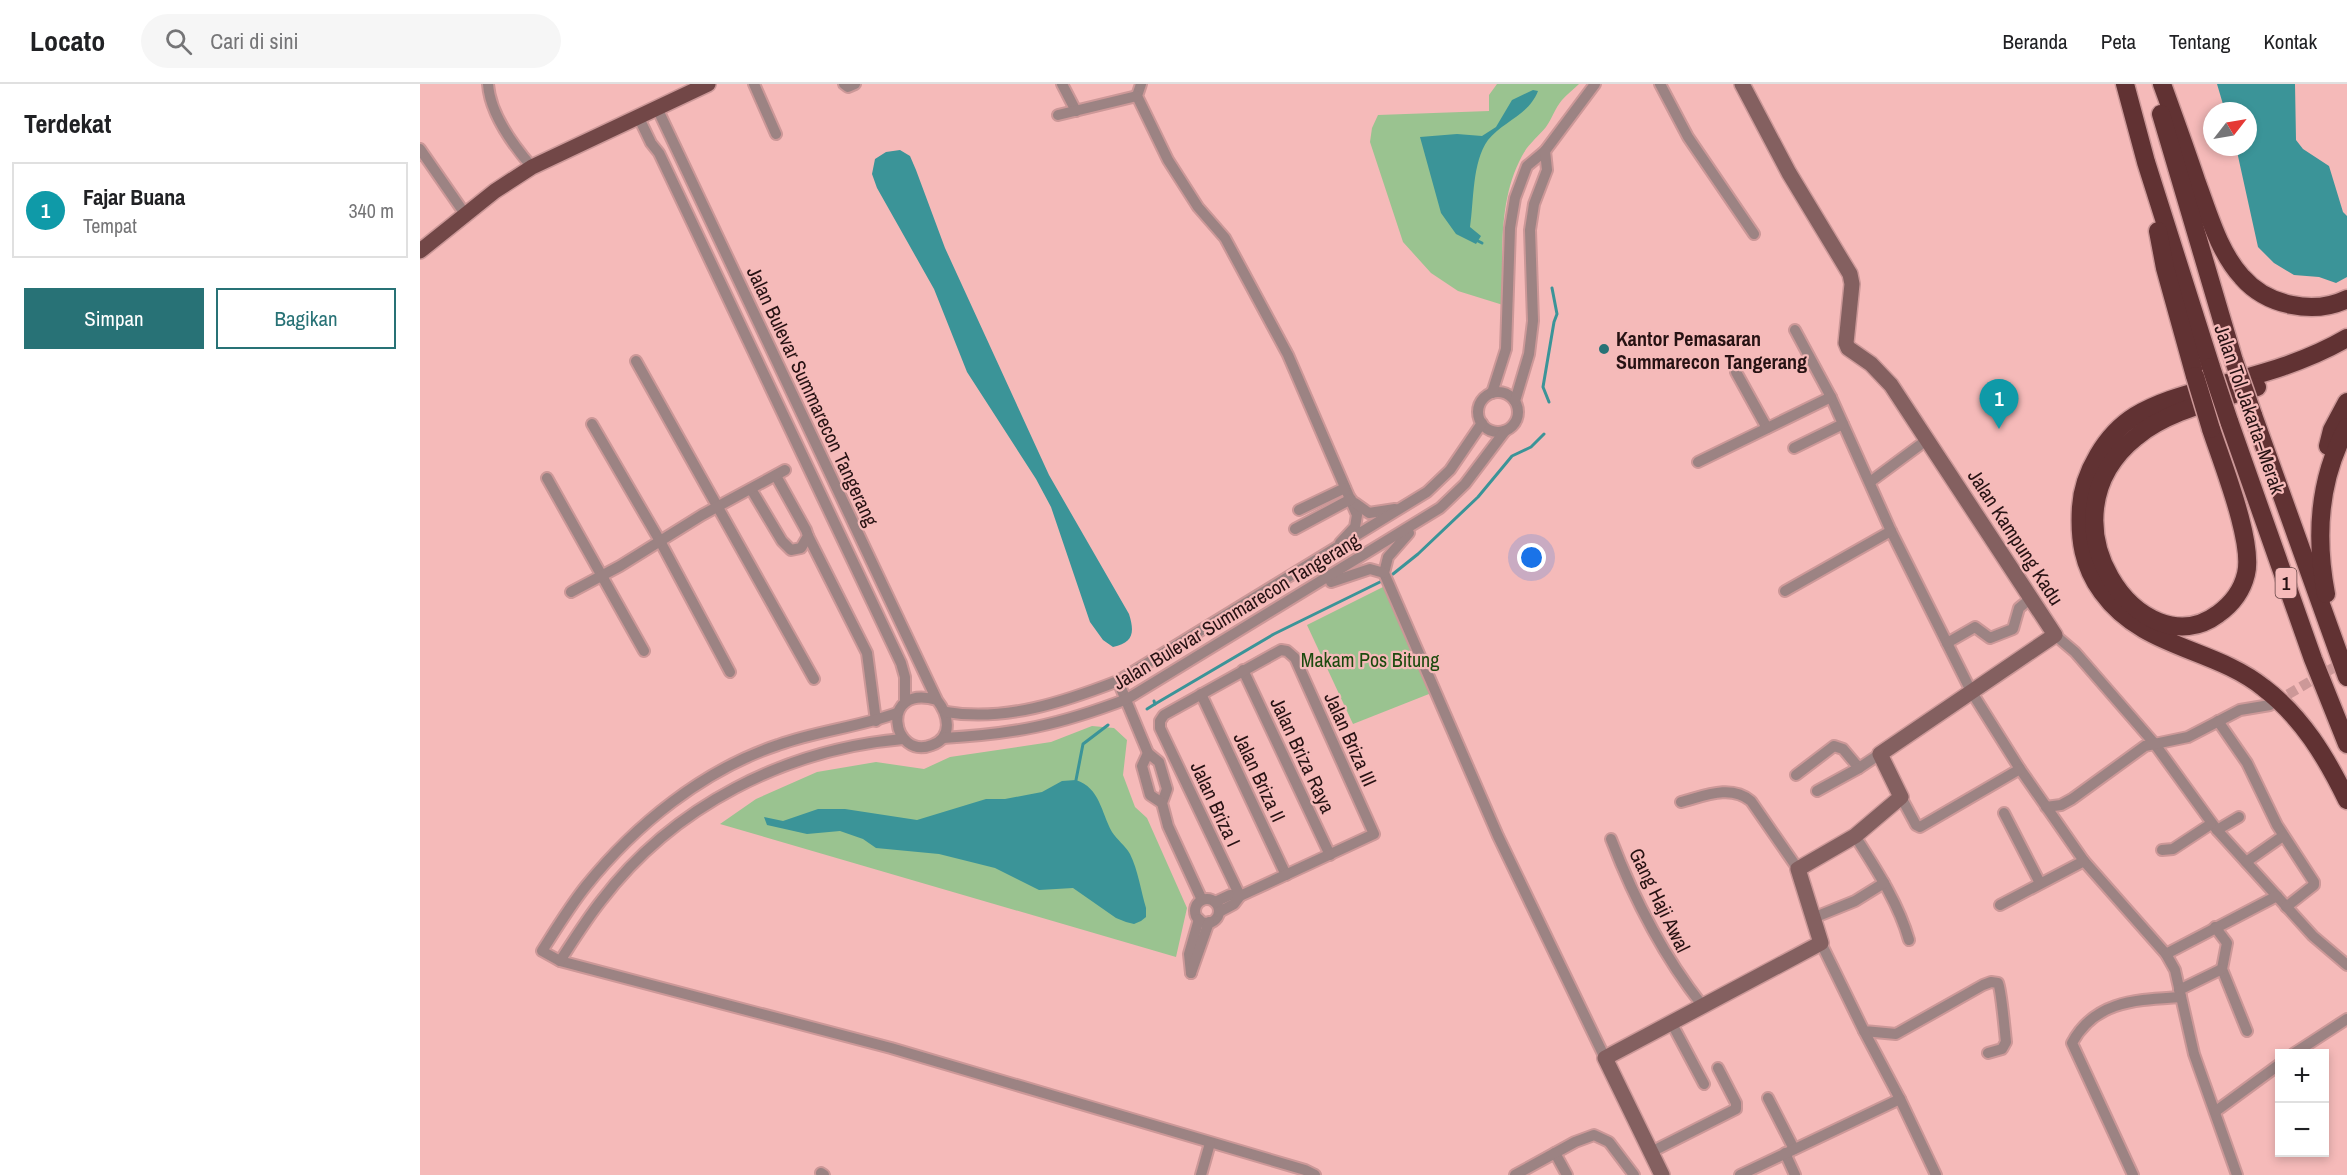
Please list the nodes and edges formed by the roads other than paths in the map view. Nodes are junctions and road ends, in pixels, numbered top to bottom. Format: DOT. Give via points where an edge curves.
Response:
graph roads {
  1 [pos="488,84"];
  2 [pos="708,84"];
  3 [pos="754,84"];
  4 [pos="844,84"];
  5 [pos="855,84"];
  6 [pos="1062,84"];
  7 [pos="1141,84"];
  8 [pos="1595,84"];
  9 [pos="1660,84"];
  10 [pos="1743,84"];
  11 [pos="2125,84"];
  12 [pos="2152,84"];
  13 [pos="2162,84"];
  14 [pos="1137,96"];
  15 [pos="657,108"];
  16 [pos="1076,111"];
  17 [pos="638,116"];
  18 [pos="1058,116"];
  19 [pos="776,134"];
  20 [pos="674,145"];
  21 [pos="420,149"];
  22 [pos="1545,151"];
  23 [pos="660,153"];
  24 [pos="532,167"];
  25 [pos="465,214"];
  26 [pos="1754,234"];
  27 [pos="420,251"];
  28 [pos="2347,299"];
  29 [pos="1795,330"];
  30 [pos="2347,338"];
  31 [pos="2347,349"];
  32 [pos="773,354"];
  33 [pos="636,361"];
  34 [pos="758,361"];
  35 [pos="2203,371"];
  36 [pos="1736,372"];
  37 [pos="1492,393"];
  38 [pos="1831,397"];
  39 [pos="1515,401"];
  40 [pos="2347,402"];
  41 [pos="1482,423"];
  42 [pos="592,424"];
  43 [pos="1844,424"];
  44 [pos="1767,428"];
  45 [pos="2347,428"];
  46 [pos="1505,431"];
  47 [pos="1928,439"];
  48 [pos="1794,448"];
  49 [pos="1698,462"];
  50 [pos="547,478"];
  51 [pos="1870,482"];
  52 [pos="2324,482"];
  53 [pos="1345,488"];
  54 [pos="751,489"];
  55 [pos="1351,499"];
  56 [pos="1408,506"];
  57 [pos="717,507"];
  58 [pos="1299,510"];
  59 [pos="1417,524"];
  60 [pos="1295,529"];
  61 [pos="1891,531"];
  62 [pos="808,536"];
  63 [pos="660,541"];
  64 [pos="1332,552"];
  65 [pos="872,562"];
  66 [pos="857,569"];
  67 [pos="1384,573"];
  68 [pos="603,575"];
  69 [pos="1312,588"];
  70 [pos="1785,591"];
  71 [pos="571,592"];
  72 [pos="2030,599"];
  73 [pos="2055,634"];
  74 [pos="1947,643"];
  75 [pos="644,651"];
  76 [pos="2337,652"];
  77 [pos="1244,670"];
  78 [pos="730,672"];
  79 [pos="2347,677"];
  80 [pos="814,679"];
  81 [pos="1118,681"];
  82 [pos="1971,692"];
  83 [pos="1201,694"];
  84 [pos="1127,699"];
  85 [pos="937,700"];
  86 [pos="904,702"];
  87 [pos="2270,705"];
  88 [pos="946,712"];
  89 [pos="897,713"];
  90 [pos="876,721"];
  91 [pos="2218,721"];
  92 [pos="942,738"];
  93 [pos="903,739"];
  94 [pos="2154,744"];
  95 [pos="2347,744"];
  96 [pos="1148,753"];
  97 [pos="1880,754"];
  98 [pos="1859,768"];
  99 [pos="2020,769"];
  100 [pos="1796,775"];
  101 [pos="1817,791"];
  102 [pos="1901,797"];
  103 [pos="2347,800"];
  104 [pos="1681,802"];
  105 [pos="1162,803"];
  106 [pos="2046,807"];
  107 [pos="2004,813"];
  108 [pos="2239,817"];
  109 [pos="2214,827"];
  110 [pos="1855,836"];
  111 [pos="2283,836"];
  112 [pos="1611,838"];
  113 [pos="2162,850"];
  114 [pos="1330,855"];
  115 [pos="2084,861"];
  116 [pos="2246,862"];
  117 [pos="1798,869"];
  118 [pos="1286,875"];
  119 [pos="1884,883"];
  120 [pos="2040,884"];
  121 [pos="1240,896"];
  122 [pos="2277,896"];
  123 [pos="1202,900"];
  124 [pos="2000,905"];
  125 [pos="1217,907"];
  126 [pos="2286,907"];
  127 [pos="1813,918"];
  128 [pos="2215,927"];
  129 [pos="1909,940"];
  130 [pos="1821,942"];
  131 [pos="2166,954"];
  132 [pos="560,962"];
  133 [pos="2347,965"];
  134 [pos="2222,969"];
  135 [pos="2180,994"];
  136 [pos="1702,1005"];
  137 [pos="2347,1019"];
  138 [pos="1671,1022"];
  139 [pos="1864,1031"];
  140 [pos="2247,1031"];
  141 [pos="2299,1049"];
  142 [pos="1988,1053"];
  143 [pos="1605,1058"];
  144 [pos="1718,1068"];
  145 [pos="2275,1068"];
  146 [pos="1704,1084"];
  147 [pos="1768,1098"];
  148 [pos="1900,1099"];
  149 [pos="2216,1111"];
  150 [pos="1210,1143"];
  151 [pos="1653,1151"];
  152 [pos="1790,1151"];
  153 [pos="1555,1153"];
  154 [pos="1201,1175"];
  155 [pos="1315,1175"];
  156 [pos="1515,1175"];
  157 [pos="1567,1175"];
  158 [pos="1634,1175"];
  159 [pos="1662,1175"];
  160 [pos="1740,1175"];
  161 [pos="1795,1175"];
  162 [pos="1936,1175"];
  163 [pos="2133,1175"];
  164 [pos="2237,1175"];
  1 -- 24 [label="street" via="497,114"];
  2 -- 15 [label="main road"];
  3 -- 19 [label="street"];
  4 -- 5 [label="street"];
  6 -- 16 [label="street"];
  7 -- 14 [label="street"];
  8 -- 22 [label="street, Jalan Bulevar Summarecon Tangerang"];
  9 -- 26 [label="street" via="1688,137"];
  10 -- 47 [label="street, Jalan Kampung Kadu" via="1789,173 1850,274 1848,348 1891,385"];
  11 -- 35 [label="highway, Jalan Tol Jakarta–Merak / 1"];
  12 -- 76 [label="highway, Jalan Tol Jakarta–Merak / 1, bridge" via="2234,361"];
  13 -- 28 [label="highway" via="2216,232 2243,278 2260,292 2293,305 2325,306"];
  14 -- 16 [label="street"];
  14 -- 53 [label="street" via="1168,160 1235,254 1302,383"];
  15 -- 17 [label="main road"];
  15 -- 20 [label="street, Jalan Bulevar Summarecon Tangerang"];
  16 -- 18 [label="street"];
  17 -- 23 [label="street, Jalan Bulevar Summarecon Tangerang"];
  17 -- 24 [label="main road"];
  20 -- 23 [label="street"];
  20 -- 32 [label="street, Jalan Bulevar Summarecon Tangerang"];
  21 -- 25 [label="street"];
  22 -- 37 [label="street, Jalan Bulevar Summarecon Tangerang" via="1527,166 1515,198 1510,228 1506,350"];
  22 -- 39 [label="street, Jalan Bulevar Summarecon Tangerang" via="1546,170 1530,230 1533,321 1529,354"];
  23 -- 34 [label="street, Jalan Bulevar Summarecon Tangerang"];
  24 -- 25 [label="main road"];
  25 -- 27 [label="main road"];
  29 -- 38 [label="street"];
  30 -- 103 [label="highway" via="2281,368 2172,399 2134,417 2106,443 2087,477 2080,524 2081,545 2093,579 2125,619 2151,635 2231,667 2262,686 2288,708 2315,742"];
  31 -- 35 [label="highway, bridge" via="2327,362 2187,410 2153,425 2113,459 2099,486 2092,518 2101,561 2120,594 2136,608 2180,626 2204,621 2227,608 2246,573 2243,532 2211,429"];
  32 -- 34 [label="street"];
  32 -- 65 [label="street, Jalan Bulevar Summarecon Tangerang"];
  33 -- 57 [label="street"];
  34 -- 66 [label="street, Jalan Bulevar Summarecon Tangerang"];
  35 -- 95 [label="highway, Jalan Tol Jakarta–Merak / 1, bridge" via="2229,421"];
  36 -- 44 [label="street"];
  37 -- 39 [label="street" via="1502,393"];
  37 -- 41 [label="street, Jalan Bulevar Summarecon Tangerang" via="1479,408"];
  38 -- 43 [label="street"];
  38 -- 44 [label="street"];
  39 -- 46 [label="street, Jalan Bulevar Summarecon Tangerang" via="1518,416"];
  40 -- 52 [label="highway" via="2332,430"];
  41 -- 46 [label="street" via="1490,430"];
  41 -- 56 [label="street, Jalan Bulevar Summarecon Tangerang" via="1449,470"];
  42 -- 63 [label="street"];
  43 -- 48 [label="street"];
  43 -- 51 [label="street"];
  44 -- 49 [label="street"];
  45 -- 52 [label="highway"];
  46 -- 59 [label="street, Jalan Bulevar Summarecon Tangerang" via="1464,484"];
  47 -- 51 [label="street"];
  47 -- 72 [label="street, Jalan Kampung Kadu"];
  50 -- 68 [label="street"];
  51 -- 61 [label="street"];
  52 -- 76 [label="highway" via="2318,534"];
  53 -- 55 [label="street"];
  53 -- 58 [label="street"];
  54 -- 57 [label="street"];
  54 -- 62 [label="street" via="787,548 801,548"];
  54 -- 62 [label="street" via="781,473"];
  55 -- 56 [label="street" via="1363,511 1377,514"];
  55 -- 60 [label="street"];
  55 -- 64 [label="street" via="1355,527"];
  56 -- 64 [label="street, Jalan Bulevar Summarecon Tangerang"];
  57 -- 63 [label="street"];
  57 -- 80 [label="street"];
  59 -- 67 [label="street" via="1388,557"];
  59 -- 69 [label="street, Jalan Bulevar Summarecon Tangerang"];
  61 -- 70 [label="street"];
  61 -- 74 [label="street"];
  62 -- 90 [label="street" via="867,652"];
  63 -- 68 [label="street"];
  63 -- 78 [label="street"];
  64 -- 81 [label="street, Jalan Bulevar Summarecon Tangerang"];
  65 -- 66 [label="street"];
  65 -- 85 [label="street, Jalan Bulevar Summarecon Tangerang"];
  66 -- 86 [label="street, Jalan Bulevar Summarecon Tangerang" via="901,663"];
  67 -- 69 [label="street" via="1370,569"];
  67 -- 143 [label="street" via="1498,836"];
  68 -- 71 [label="street"];
  68 -- 75 [label="street"];
  69 -- 84 [label="street, Jalan Bulevar Summarecon Tangerang"];
  72 -- 73 [label="street, Jalan Kampung Kadu"];
  72 -- 74 [label="street" via="2019,608 2013,629 1990,638 1975,627"];
  73 -- 82 [label="street"];
  73 -- 94 [label="street, Jalan Kampung Kadu"];
  74 -- 82 [label="street"];
  76 -- 79 [label="highway, Jalan Tol Jakarta–Merak / 1"];
  77 -- 83 [label="street"];
  77 -- 114 [label="street, Jalan Briza Raya"];
  77 -- 114 [label="street, Jalan Briza III" via="1281,650 1295,658 1374,834"];
  81 -- 84 [label="street"];
  81 -- 88 [label="street, Jalan Bulevar Summarecon Tangerang" via="1035,708 968,716"];
  82 -- 97 [label="street"];
  82 -- 99 [label="street"];
  83 -- 118 [label="street, Jalan Briza II"];
  83 -- 121 [label="street, Jalan Briza I" via="1164,715 1160,728"];
  84 -- 92 [label="street, Jalan Bulevar Summarecon Tangerang" via="1039,728"];
  84 -- 96 [label="street"];
  85 -- 86 [label="street" via="920,695"];
  85 -- 88 [label="street, Jalan Bulevar Summarecon Tangerang"];
  86 -- 89 [label="street"];
  87 -- 91 [label="street" via="2240,710"];
  88 -- 92 [label="street" via="948,725"];
  89 -- 90 [label="street"];
  89 -- 93 [label="street" via="897,727"];
  90 -- 132 [label="street" via="825,730 776,745 728,767 650,820 585,888 542,951"];
  91 -- 94 [label="street" via="2194,735"];
  91 -- 111 [label="street" via="2252,770"];
  92 -- 93 [label="street, Jalan Bulevar Summarecon Tangerang" via="919,747"];
  93 -- 132 [label="street, Jalan Bulevar Summarecon Tangerang" via="830,750 784,765 737,786 700,809 663,836 628,870 601,900"];
  94 -- 106 [label="street" via="2145,746 2066,802"];
  94 -- 109 [label="street, Jalan Kampung Kadu"];
  96 -- 105 [label="street" via="1159,762 1167,789"];
  96 -- 105 [label="street" via="1142,766 1150,795"];
  97 -- 98 [label="street"];
  97 -- 102 [label="street"];
  98 -- 100 [label="street" via="1837,746"];
  98 -- 101 [label="street"];
  99 -- 102 [label="street" via="1920,827"];
  99 -- 106 [label="street"];
  102 -- 110 [label="street"];
  104 -- 117 [label="street" via="1719,793 1743,794"];
  105 -- 123 [label="street" via="1168,826"];
  106 -- 115 [label="street"];
  107 -- 120 [label="street"];
  108 -- 109 [label="street"];
  109 -- 113 [label="street" via="2173,849"];
  109 -- 116 [label="street, Jalan Kampung Kadu"];
  110 -- 117 [label="street"];
  110 -- 119 [label="street"];
  111 -- 116 [label="street"];
  111 -- 126 [label="street" via="2314,885"];
  112 -- 136 [label="street, Gang Haji Awal" via="1658,943"];
  114 -- 118 [label="street"];
  115 -- 120 [label="street"];
  115 -- 131 [label="street"];
  116 -- 122 [label="street, Jalan Kampung Kadu"];
  117 -- 127 [label="street"];
  118 -- 121 [label="street"];
  119 -- 127 [label="street" via="1855,901"];
  119 -- 129 [label="street"];
  120 -- 124 [label="street"];
  121 -- 125 [label="street" via="1230,895"];
  122 -- 126 [label="street, Jalan Kampung Kadu"];
  122 -- 128 [label="street"];
  123 -- 125 [label="street"];
  123 -- 125 [label="street" via="1196,909 1204,921 1214,921"];
  126 -- 133 [label="street, Jalan Kampung Kadu"];
  127 -- 130 [label="street"];
  128 -- 131 [label="street"];
  128 -- 134 [label="street" via="2228,947"];
  130 -- 136 [label="street"];
  130 -- 139 [label="street"];
  131 -- 135 [label="street" via="2175,970"];
  132 -- 150 [label="street" via="891,1048"];
  134 -- 135 [label="street"];
  134 -- 140 [label="street"];
  135 -- 149 [label="street" via="2194,1054"];
  135 -- 163 [label="street" via="2114,1005 2085,1023 2072,1043"];
  136 -- 138 [label="street"];
  137 -- 141 [label="street"];
  138 -- 143 [label="street"];
  138 -- 146 [label="street"];
  139 -- 142 [label="street" via="1896,1034 1995,982 2001,988 2006,1042 2002,1049"];
  139 -- 148 [label="street"];
  143 -- 151 [label="street"];
  144 -- 151 [label="street" via="1736,1109"];
  145 -- 149 [label="street"];
  147 -- 152 [label="street"];
  148 -- 152 [label="street"];
  148 -- 162 [label="street"];
  149 -- 164 [label="street"];
  150 -- 154 [label="street"];
  150 -- 155 [label="street"];
  151 -- 159 [label="street"];
  152 -- 160 [label="street"];
  152 -- 161 [label="street"];
  153 -- 156 [label="street"];
  153 -- 157 [label="street"];
  153 -- 158 [label="street" via="1583,1138 1601,1137 1618,1151"];
}
